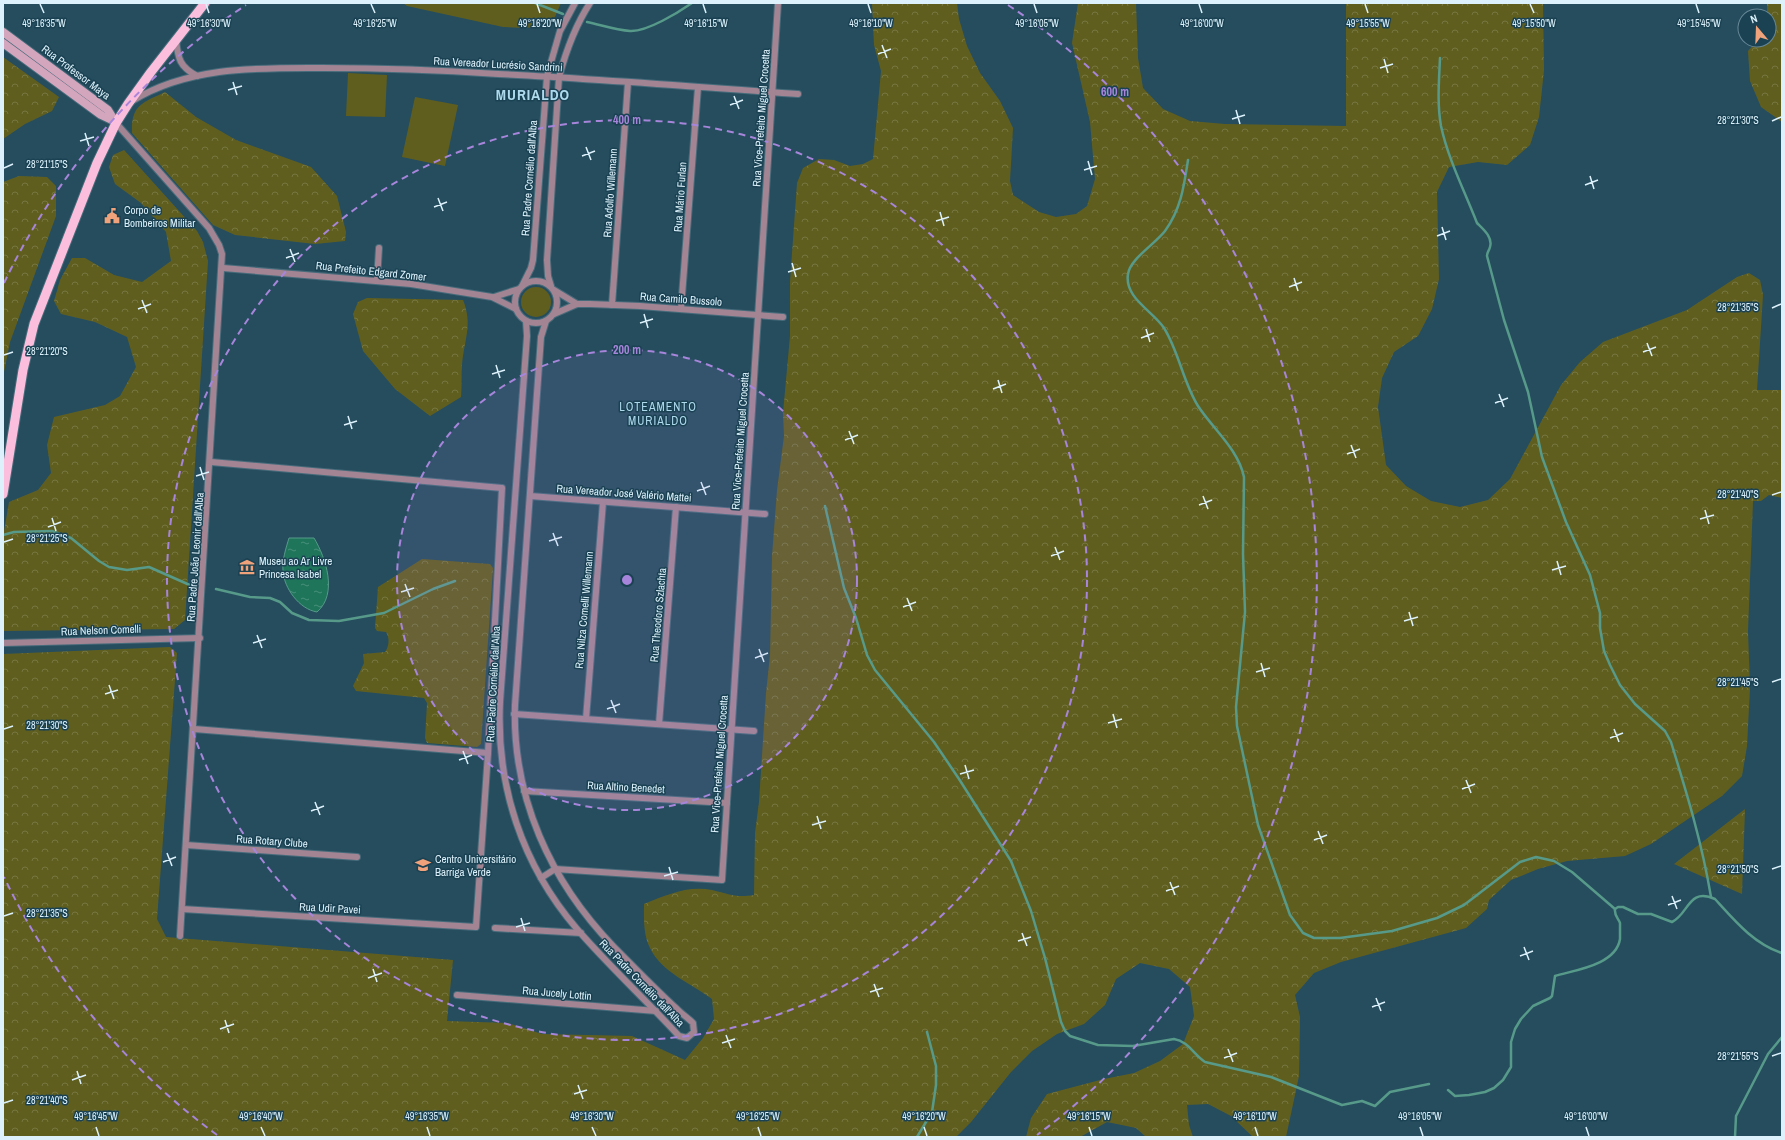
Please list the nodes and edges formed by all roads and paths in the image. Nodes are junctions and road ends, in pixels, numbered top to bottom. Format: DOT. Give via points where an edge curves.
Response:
graph roads {
  1 [pos="205,3"];
  2 [pos="575,3"];
  3 [pos="590,3"];
  4 [pos="778,3"];
  5 [pos="3,32"];
  6 [pos="176,40"];
  7 [pos="3,43"];
  8 [pos="197,76"];
  9 [pos="546,76"];
  10 [pos="560,77"];
  11 [pos="628,82"];
  12 [pos="698,87"];
  13 [pos="772,92"];
  14 [pos="798,94"];
  15 [pos="128,104"];
  16 [pos="116,123"];
  17 [pos="379,248"];
  18 [pos="223,268"];
  19 [pos="377,280"];
  20 [pos="521,288"];
  21 [pos="553,288"];
  22 [pos="492,297"];
  23 [pos="577,304"];
  24 [pos="612,305"];
  25 [pos="516,309"];
  26 [pos="681,309"];
  27 [pos="554,314"];
  28 [pos="758,315"];
  29 [pos="783,317"];
  30 [pos="526,321"];
  31 [pos="546,321"];
  32 [pos="211,462"];
  33 [pos="3,494"];
  34 [pos="530,496"];
  35 [pos="603,502"];
  36 [pos="676,508"];
  37 [pos="746,513"];
  38 [pos="765,514"];
  39 [pos="200,638"];
  40 [pos="3,643"];
  41 [pos="514,714"];
  42 [pos="586,719"];
  43 [pos="659,724"];
  44 [pos="194,729"];
  45 [pos="732,730"];
  46 [pos="754,731"];
  47 [pos="488,753"];
  48 [pos="524,791"];
  49 [pos="727,803"];
  50 [pos="186,846"];
  51 [pos="357,857"];
  52 [pos="555,869"];
  53 [pos="541,878"];
  54 [pos="182,909"];
  55 [pos="495,928"];
  56 [pos="581,933"];
  57 [pos="180,936"];
  58 [pos="456,995"];
  59 [pos="656,1011"];
  1 -- 6 [label="main road"];
  2 -- 9 [label="street, Rua Padre Cornélio dall'Alba" via="560,31"];
  3 -- 10 [label="street, Rua Padre Cornélio dall'Alba" via="572,37"];
  4 -- 13 [label="street, Rua Vice-Prefeito Miguel Crocetta"];
  5 -- 16 [label="main road, Rua Professor Maya" via="108,110"];
  6 -- 8 [label="street" via="177,55 181,63 186,70"];
  6 -- 15 [label="main road"];
  7 -- 16 [label="main road, Rua Professor Maya" via="101,115"];
  8 -- 9 [label="street, Rua Vereador Lucrésio Sandrini" via="268,68 388,68"];
  8 -- 15 [label="street, Rua Vereador Lucrésio Sandrini" via="163,85"];
  9 -- 10 [label="street, Rua Vereador Lucrésio Sandrini"];
  9 -- 20 [label="street, Rua Padre Cornélio dall'Alba" via="533,260 532,268"];
  10 -- 11 [label="street, Rua Vereador Lucrésio Sandrini"];
  10 -- 21 [label="street, Rua Padre Cornélio dall'Alba" via="547,260 547,272"];
  11 -- 12 [label="street, Rua Vereador Lucrésio Sandrini"];
  11 -- 24 [label="street, Rua Adolfo Willemann"];
  12 -- 13 [label="street, Rua Vereador Lucrésio Sandrini"];
  12 -- 26 [label="street, Rua Mário Furlan"];
  13 -- 14 [label="street, Rua Vereador Lucrésio Sandrini"];
  13 -- 28 [label="street, Rua Vice-Prefeito Miguel Crocetta"];
  15 -- 16 [label="main road"];
  16 -- 18 [label="street, Rua Padre João Leonir dall'Alba" via="209,228 219,245"];
  16 -- 33 [label="main road" via="97,163 34,324 22,370"];
  17 -- 19 [label="street"];
  18 -- 19 [label="street, Rua Prefeito Edgard Zomer"];
  18 -- 32 [label="street, Rua Padre João Leonir dall'Alba"];
  19 -- 22 [label="street, Rua Prefeito Edgard Zomer"];
  20 -- 21 [label="street" via="537,280"];
  20 -- 22 [label="street, Rua Prefeito Edgard Zomer"];
  20 -- 25 [label="street" via="515,299"];
  21 -- 23 [label="street, Rua Camilo Bussolo"];
  21 -- 27 [label="street" via="558,305"];
  22 -- 25 [label="street, Rua Prefeito Edgard Zomer"];
  23 -- 24 [label="street, Rua Camilo Bussolo"];
  23 -- 27 [label="street, Rua Camilo Bussolo"];
  24 -- 26 [label="street, Rua Camilo Bussolo"];
  25 -- 30 [label="street"];
  26 -- 28 [label="street, Rua Camilo Bussolo"];
  27 -- 31 [label="street"];
  28 -- 29 [label="street, Rua Camilo Bussolo"];
  28 -- 37 [label="street, Rua Vice-Prefeito Miguel Crocetta"];
  30 -- 31 [label="street"];
  30 -- 53 [label="street, Rua Padre Cornélio dall'Alba" via="499,736 502,770 510,806 522,840"];
  31 -- 34 [label="street, Rua Padre Cornélio dall'Alba" via="541,337"];
  32 -- 39 [label="street, Rua Padre João Leonir dall'Alba"];
  32 -- 47 [label="street" via="502,488"];
  34 -- 35 [label="street, Rua Vereador José Valério Mattei"];
  34 -- 41 [label="street, Rua Padre Cornélio dall'Alba"];
  35 -- 36 [label="street, Rua Vereador José Valério Mattei"];
  35 -- 42 [label="street, Rua Nilza Comelli Willemann"];
  36 -- 37 [label="street, Rua Vereador José Valério Mattei"];
  36 -- 43 [label="street, Rua Theodoro Szlachta"];
  37 -- 38 [label="street, Rua Vereador José Valério Mattei"];
  37 -- 45 [label="street, Rua Vice-Prefeito Miguel Crocetta"];
  39 -- 40 [label="street, Rua Nelson Comelli"];
  39 -- 44 [label="street, Rua Padre João Leonir dall'Alba"];
  41 -- 42 [label="street"];
  41 -- 48 [label="street, Rua Padre Cornélio dall'Alba" via="516,752"];
  42 -- 43 [label="street"];
  43 -- 45 [label="street"];
  44 -- 47 [label="street"];
  44 -- 50 [label="street, Rua Padre João Leonir dall'Alba"];
  45 -- 46 [label="street"];
  45 -- 49 [label="street, Rua Vice-Prefeito Miguel Crocetta"];
  47 -- 54 [label="street, Rua Udir Pavei" via="476,927"];
  48 -- 49 [label="street, Rua Altino Benedet"];
  48 -- 52 [label="street, Rua Padre Cornélio dall'Alba" via="538,834"];
  49 -- 52 [label="street, Rua Vice-Prefeito Miguel Crocetta" via="722,880"];
  50 -- 51 [label="street, Rua Rotary Clube"];
  50 -- 54 [label="street, Rua Padre João Leonir dall'Alba"];
  52 -- 53 [label="street"];
  52 -- 59 [label="street, Rua Padre Cornélio dall'Alba" via="573,898 600,931 693,1023 693,1035 684,1039 679,1036"];
  53 -- 56 [label="street, Rua Padre Cornélio dall'Alba"];
  54 -- 57 [label="street, Rua Padre João Leonir dall'Alba"];
  55 -- 56 [label="street"];
  56 -- 59 [label="street, Rua Padre Cornélio dall'Alba"];
  58 -- 59 [label="street, Rua Jucely Lottin"];
}
